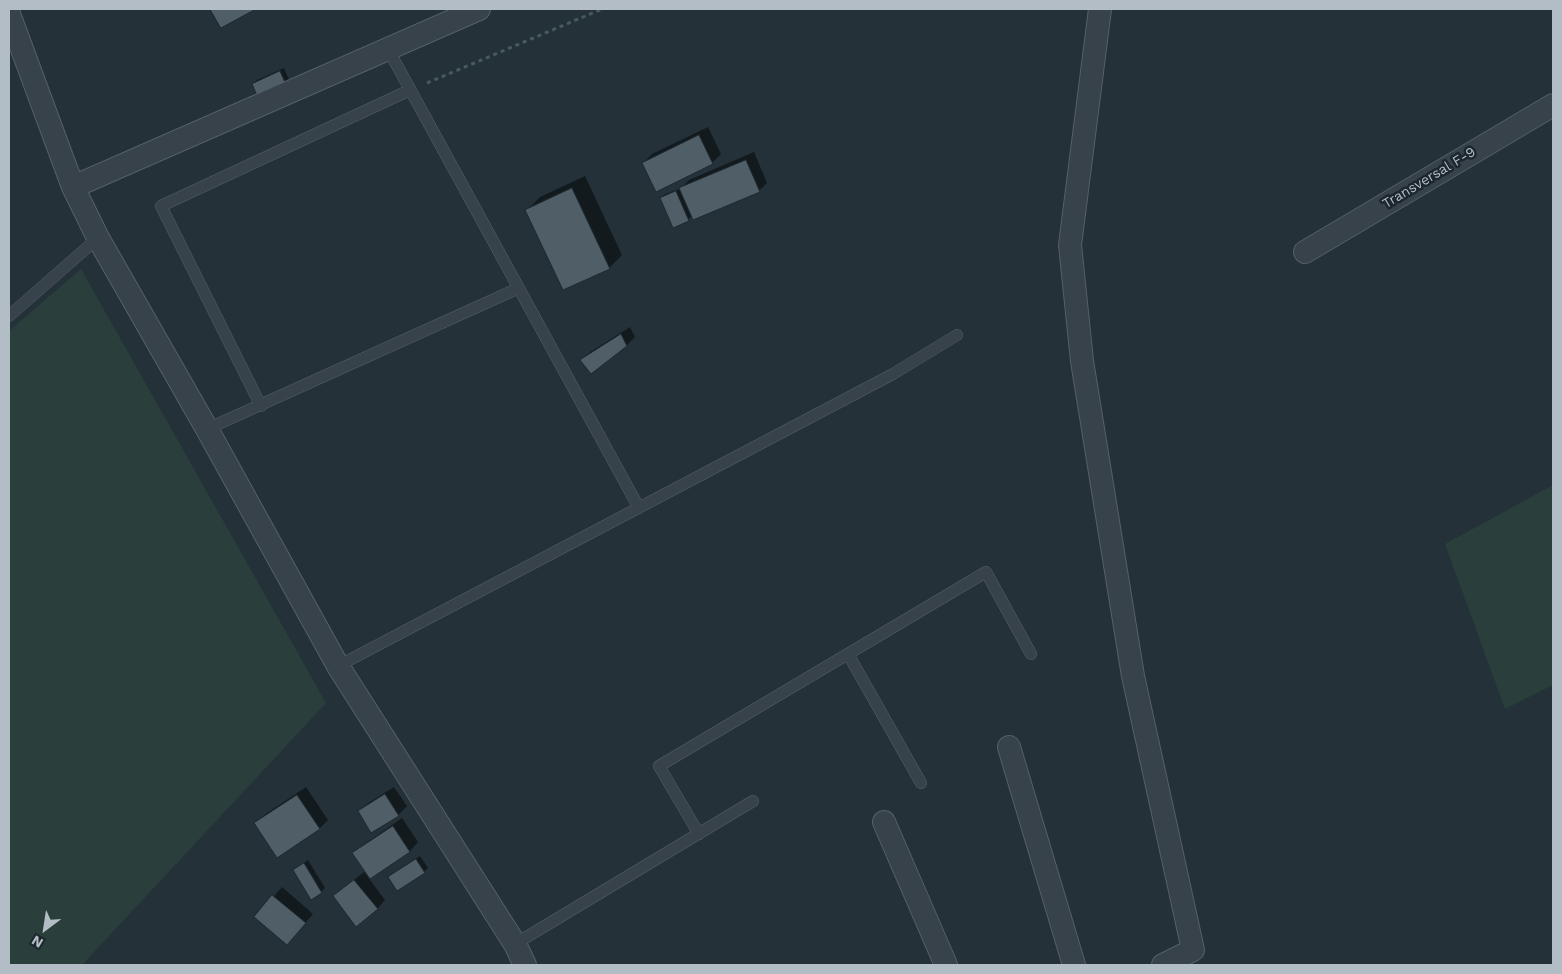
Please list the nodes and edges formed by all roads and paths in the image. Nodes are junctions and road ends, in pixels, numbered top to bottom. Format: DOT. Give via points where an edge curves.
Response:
graph roads {
  1 [pos="479,9"];
  2 [pos="602,9"];
  3 [pos="1100,9"];
  4 [pos="9,14"];
  5 [pos="388,49"];
  6 [pos="410,90"];
  7 [pos="1553,105"];
  8 [pos="74,187"];
  9 [pos="98,238"];
  10 [pos="1305,252"];
  11 [pos="519,288"];
  12 [pos="9,316"];
  13 [pos="957,335"];
  14 [pos="261,406"];
  15 [pos="207,429"];
  16 [pos="639,508"];
  17 [pos="848,654"];
  18 [pos="1031,654"];
  19 [pos="338,666"];
  20 [pos="1009,747"];
  21 [pos="922,783"];
  22 [pos="753,801"];
  23 [pos="884,822"];
  24 [pos="699,834"];
  25 [pos="515,944"];
  26 [pos="525,965"];
  27 [pos="946,965"];
  28 [pos="1074,965"];
  29 [pos="1163,965"];
  1 -- 5 [label="street"];
  2 -- 6 [label="path"];
  3 -- 29 [label="street" via="1070,245 1082,361 1133,676 1194,950"];
  4 -- 8 [label="street"];
  5 -- 6 [label="lane"];
  5 -- 8 [label="street"];
  6 -- 11 [label="lane"];
  6 -- 14 [label="lane" via="161,206"];
  7 -- 10 [label="street, Transversal F-9"];
  8 -- 9 [label="street"];
  9 -- 12 [label="lane"];
  9 -- 15 [label="street"];
  11 -- 14 [label="lane"];
  11 -- 16 [label="lane"];
  13 -- 16 [label="lane" via="893,374"];
  14 -- 15 [label="lane"];
  15 -- 19 [label="street"];
  16 -- 19 [label="lane"];
  17 -- 18 [label="lane" via="986,572"];
  17 -- 21 [label="lane"];
  17 -- 24 [label="lane" via="659,766"];
  19 -- 25 [label="street"];
  20 -- 28 [label="street"];
  22 -- 24 [label="lane"];
  23 -- 27 [label="street"];
  24 -- 25 [label="lane"];
  25 -- 26 [label="street"];
}
